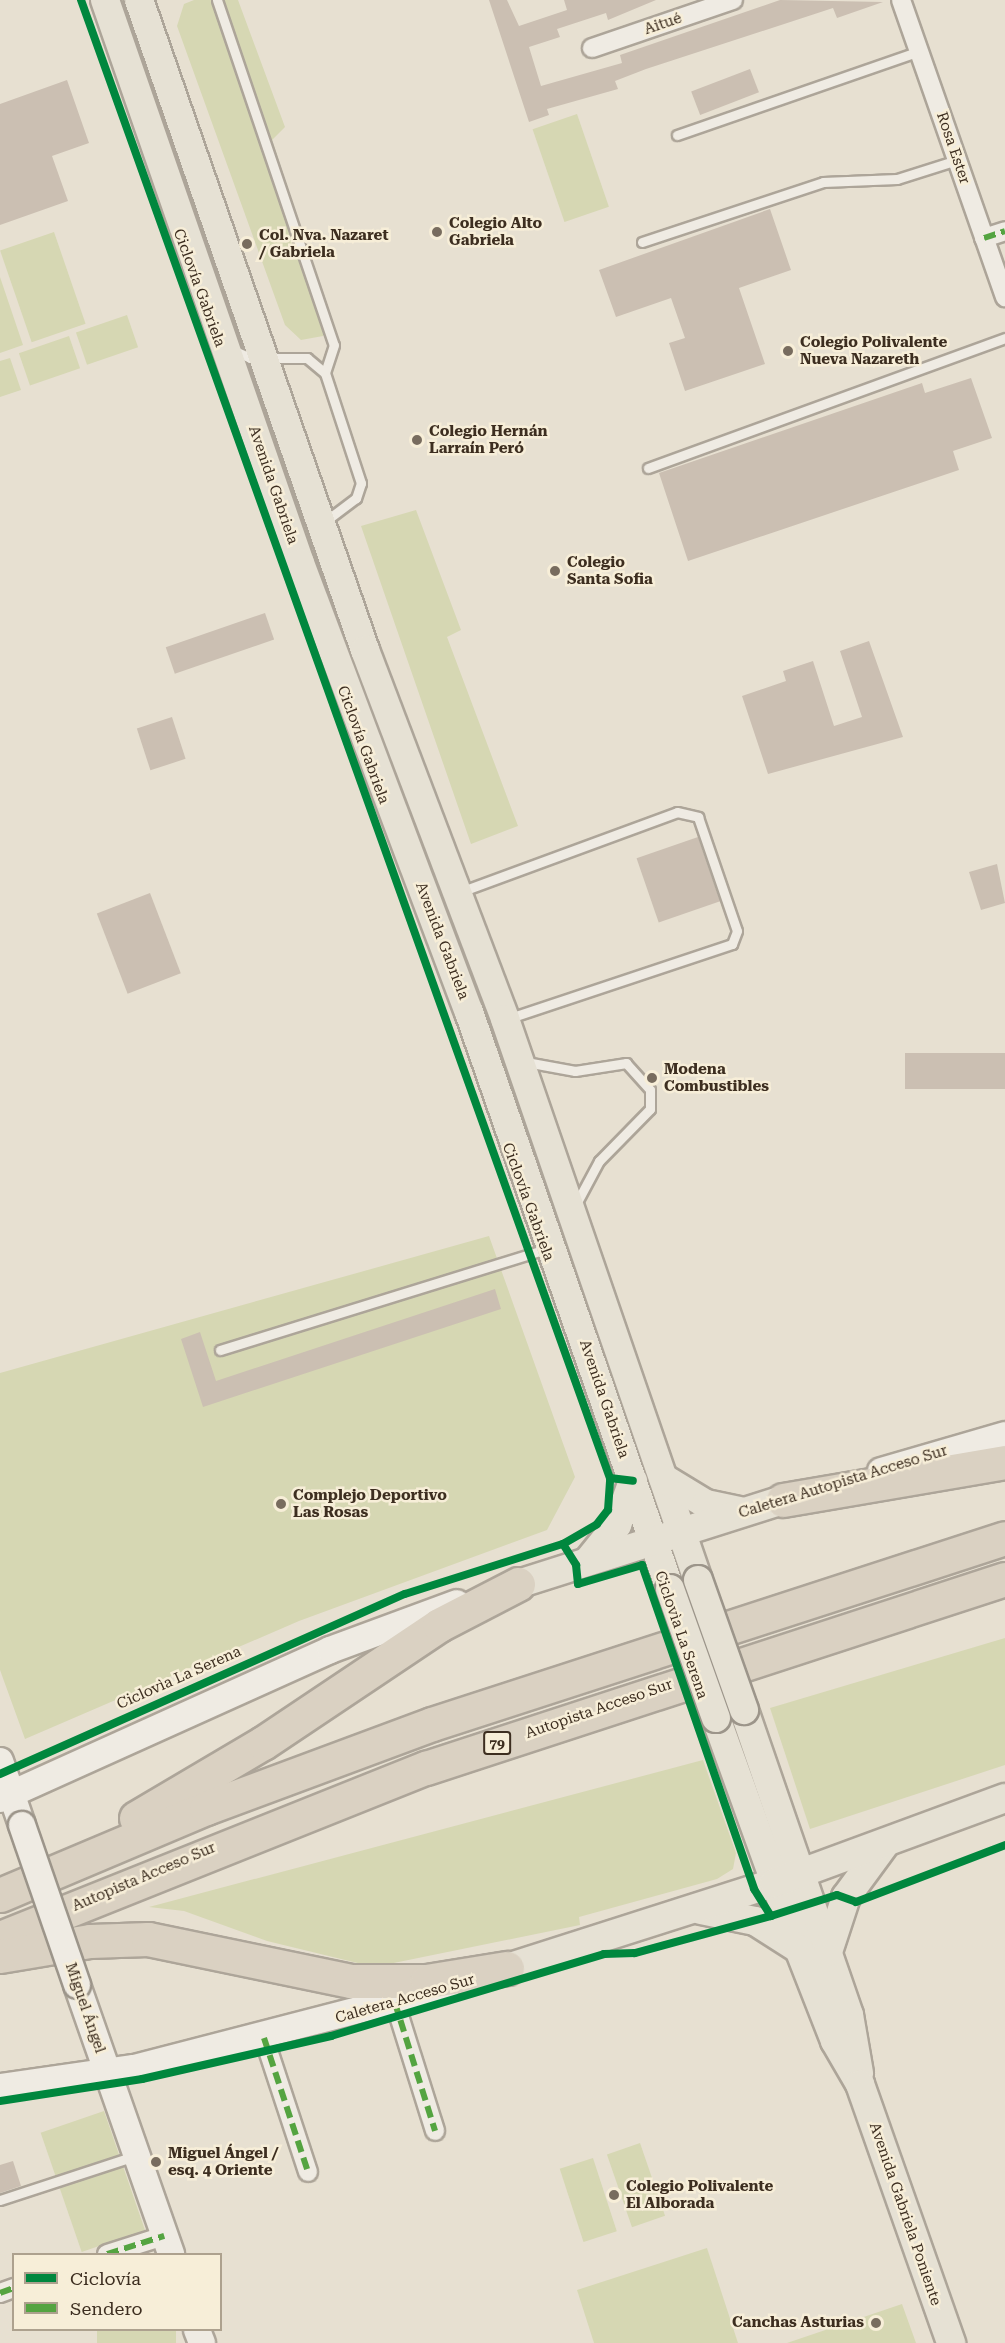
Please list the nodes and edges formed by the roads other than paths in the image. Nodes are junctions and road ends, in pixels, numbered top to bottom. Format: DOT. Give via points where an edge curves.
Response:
graph roads {
  1 [pos="105,0"];
  2 [pos="217,0"];
  3 [pos="733,0"];
  4 [pos="901,0"];
  5 [pos="144,2"];
  6 [pos="592,48"];
  7 [pos="919,51"];
  8 [pos="677,135"];
  9 [pos="957,160"];
  10 [pos="1005,231"];
  11 [pos="984,238"];
  12 [pos="642,242"];
  13 [pos="1005,297"];
  14 [pos="221,338"];
  15 [pos="1005,338"];
  16 [pos="263,359"];
  17 [pos="325,373"];
  18 [pos="648,468"];
  19 [pos="320,524"];
  20 [pos="458,893"];
  21 [pos="505,1019"];
  22 [pos="519,1058"];
  23 [pos="573,1212"];
  24 [pos="552,1247"];
  25 [pos="220,1350"];
  26 [pos="1005,1435"];
  27 [pos="1005,1462"];
  28 [pos="663,1478"];
  29 [pos="633,1481"];
  30 [pos="783,1500"];
  31 [pos="744,1512"];
  32 [pos="681,1530"];
  33 [pos="1005,1538"];
  34 [pos="653,1540"];
  35 [pos="588,1561"];
  36 [pos="1005,1579"];
  37 [pos="518,1584"];
  38 [pos="0,1761"];
  39 [pos="6,1796"];
  40 [pos="1005,1798"];
  41 [pos="885,1843"];
  42 [pos="787,1878"];
  43 [pos="2,1894"];
  44 [pos="690,1910"];
  45 [pos="0,1938"];
  46 [pos="799,1949"];
  47 [pos="828,1952"];
  48 [pos="0,1956"];
  49 [pos="507,1968"];
  50 [pos="395,2003"];
  51 [pos="264,2038"];
  52 [pos="107,2073"];
  53 [pos="860,2084"];
  54 [pos="0,2087"];
  55 [pos="435,2131"];
  56 [pos="136,2156"];
  57 [pos="308,2172"];
  58 [pos="0,2200"];
  59 [pos="167,2245"];
  60 [pos="114,2253"];
  61 [pos="951,2343"];
  1 -- 14 [label="main road, Avenida Gabriela"];
  2 -- 17 [label="lane" via="334,345"];
  3 -- 6 [label="street, Aitué"];
  4 -- 7 [label="street, Rosa Ester"];
  5 -- 16 [label="main road, Avenida Gabriela"];
  7 -- 8 [label="lane"];
  7 -- 9 [label="street, Rosa Ester"];
  9 -- 11 [label="street, Rosa Ester"];
  9 -- 12 [label="lane" via="897,178 823,182"];
  10 -- 11 [label="street"];
  11 -- 13 [label="street, Rosa Ester"];
  14 -- 16 [label="lane" via="242,355"];
  14 -- 24 [label="main road, Avenida Gabriela"];
  15 -- 18 [label="lane"];
  16 -- 17 [label="lane" via="307,357"];
  16 -- 19 [label="main road, Avenida Gabriela"];
  17 -- 19 [label="lane" via="361,483 356,498"];
  19 -- 20 [label="main road, Avenida Gabriela"];
  20 -- 21 [label="main road, Avenida Gabriela"];
  20 -- 21 [label="lane" via="677,812 698,817 736,932 732,944"];
  21 -- 22 [label="main road, Avenida Gabriela"];
  22 -- 23 [label="main road, Avenida Gabriela"];
  22 -- 23 [label="lane" via="561,1071 626,1063 650,1090 650,1109 599,1161"];
  23 -- 28 [label="main road, Avenida Gabriela"];
  24 -- 25 [label="lane"];
  24 -- 29 [label="main road, Avenida Gabriela"];
  26 -- 30 [label="main road, Caletera Autopista Acceso Sur"];
  27 -- 30 [label="highway"];
  28 -- 31 [label="main road" via="706,1504"];
  28 -- 32 [label="main road, Avenida Gabriela"];
  29 -- 34 [label="main road, Avenida Gabriela"];
  29 -- 35 [label="main road" via="617,1525"];
  30 -- 31 [label="main road, Caletera Autopista Acceso Sur"];
  31 -- 32 [label="main road, Caletera Autopista Acceso Sur"];
  32 -- 34 [label="main road"];
  32 -- 42 [label="main road, Avenida Gabriela, bridge" via="744,1710"];
  33 -- 43 [label="highway" via="432,1724 206,1808"];
  34 -- 35 [label="main road"];
  34 -- 42 [label="main road, Avenida Gabriela, bridge" via="716,1718"];
  35 -- 37 [label="main road"];
  36 -- 45 [label="highway, Autopista Acceso Sur / 79" via="426,1768"];
  37 -- 39 [label="main road" via="330,1650"];
  37 -- 43 [label="highway" via="439,1625 225,1766"];
  38 -- 39 [label="main road, Miguel Ángel"];
  39 -- 52 [label="main road, Miguel Ángel, bridge" via="22,1825"];
  40 -- 41 [label="main road"];
  41 -- 42 [label="main road"];
  41 -- 47 [label="main road" via="846,1897"];
  42 -- 44 [label="main road, Caletera Acceso Sur"];
  42 -- 46 [label="main road, Avenida Gabriela Poniente"];
  42 -- 47 [label="main road, Avenida Gabriela Poniente"];
  44 -- 46 [label="main road" via="747,1918"];
  44 -- 49 [label="main road, Caletera Acceso Sur"];
  46 -- 53 [label="main road, Avenida Gabriela Poniente" via="835,2041"];
  47 -- 53 [label="main road, Avenida Gabriela Poniente" via="854,2032"];
  48 -- 49 [label="highway" via="90,1941 148,1939 351,1981 427,1981"];
  49 -- 50 [label="main road, Caletera Acceso Sur"];
  50 -- 51 [label="main road, Caletera Acceso Sur"];
  50 -- 55 [label="street"];
  51 -- 52 [label="main road, Caletera Acceso Sur"];
  51 -- 57 [label="street"];
  52 -- 54 [label="main road, Caletera Acceso Sur"];
  52 -- 56 [label="main road, Miguel Ángel"];
  53 -- 61 [label="main road, Avenida Gabriela Poniente"];
  56 -- 58 [label="lane"];
  56 -- 59 [label="main road, Miguel Ángel"];
  59 -- 60 [label="street"];
}
